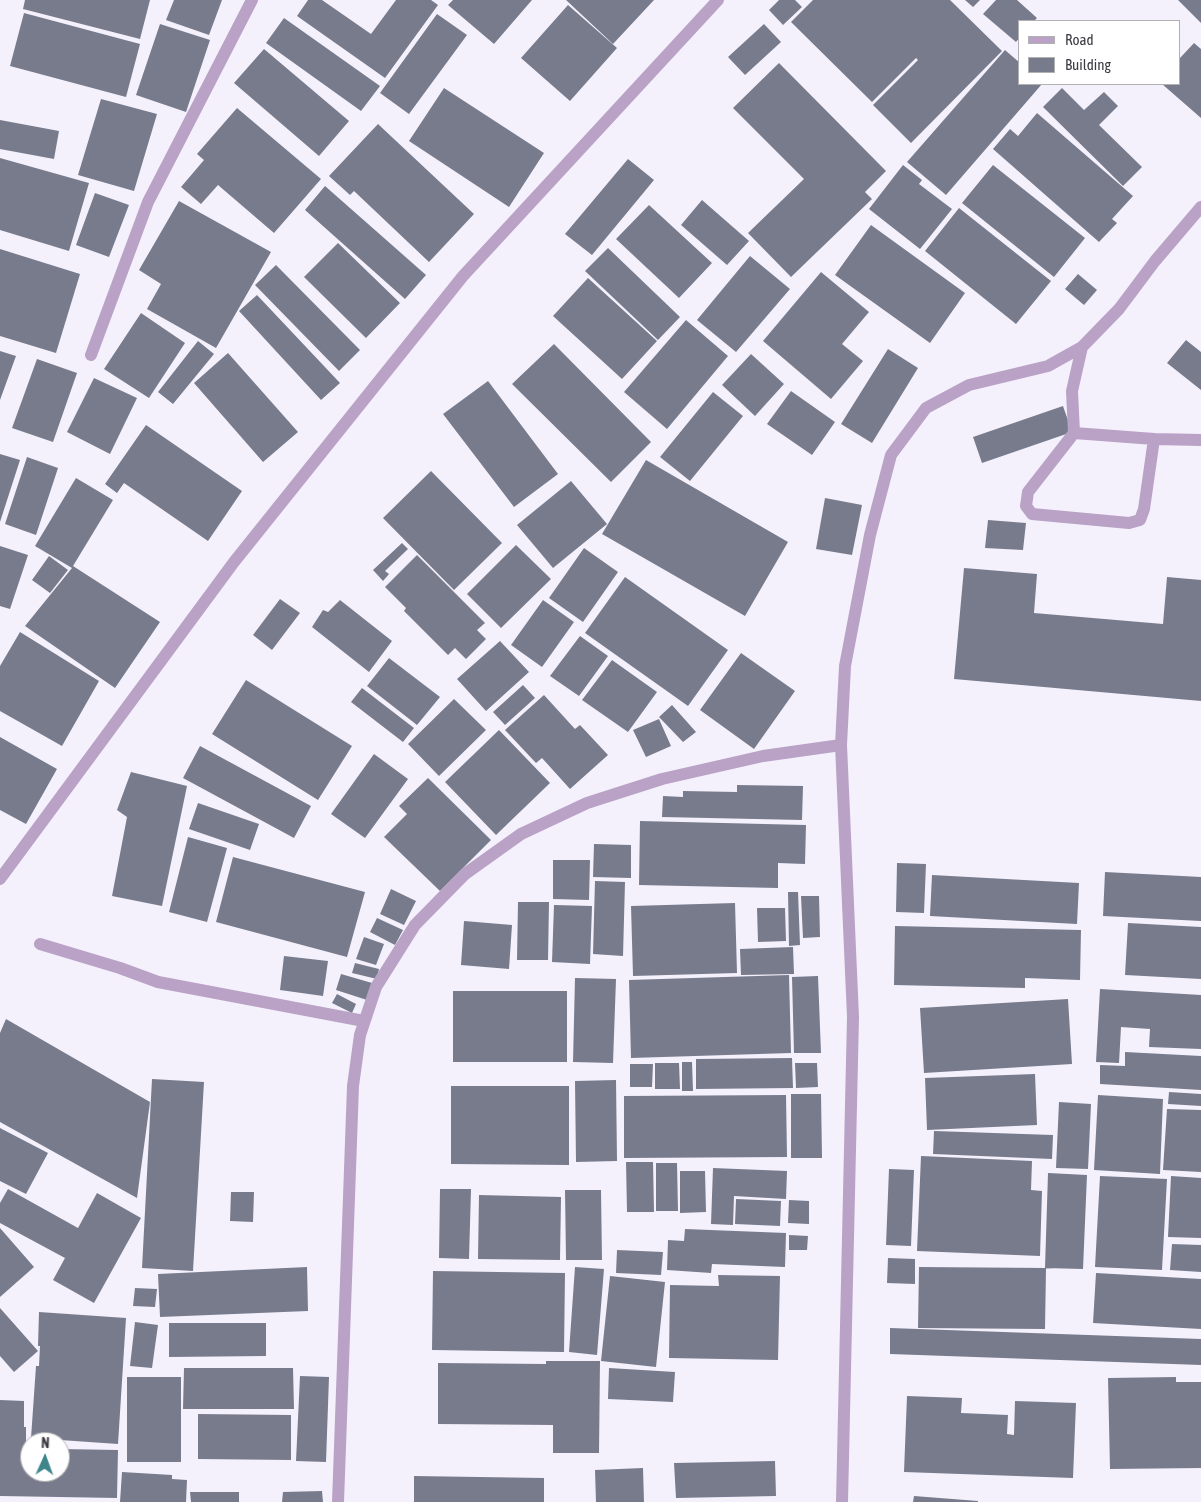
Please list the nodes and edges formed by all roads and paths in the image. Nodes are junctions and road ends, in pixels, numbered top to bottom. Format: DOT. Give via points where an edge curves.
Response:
graph roads {
  1 [pos="252,0"];
  2 [pos="718,0"];
  3 [pos="1201,207"];
  4 [pos="1082,347"];
  5 [pos="91,355"];
  6 [pos="1074,433"];
  7 [pos="1154,440"];
  8 [pos="1201,440"];
  9 [pos="841,745"];
  10 [pos="0,879"];
  11 [pos="40,944"];
  12 [pos="364,1021"];
  13 [pos="338,1502"];
  14 [pos="842,1502"];
  1 -- 5 [label="street" via="148,202"];
  2 -- 10 [label="street" via="463,276 234,562"];
  3 -- 4 [label="street" via="1118,309"];
  4 -- 6 [label="street" via="1072,391"];
  4 -- 9 [label="street" via="1048,366 969,385 926,408 891,455 870,535 845,666"];
  6 -- 7 [label="street"];
  6 -- 7 [label="street" via="1028,492 1026,506 1032,514 1130,523 1140,520"];
  7 -- 8 [label="street"];
  9 -- 12 [label="street" via="763,756 662,779 587,803 521,834 465,874 415,925 376,986"];
  9 -- 14 [label="street" via="853,1017"];
  11 -- 12 [label="street" via="158,982"];
  12 -- 13 [label="street" via="353,1086"];
}
